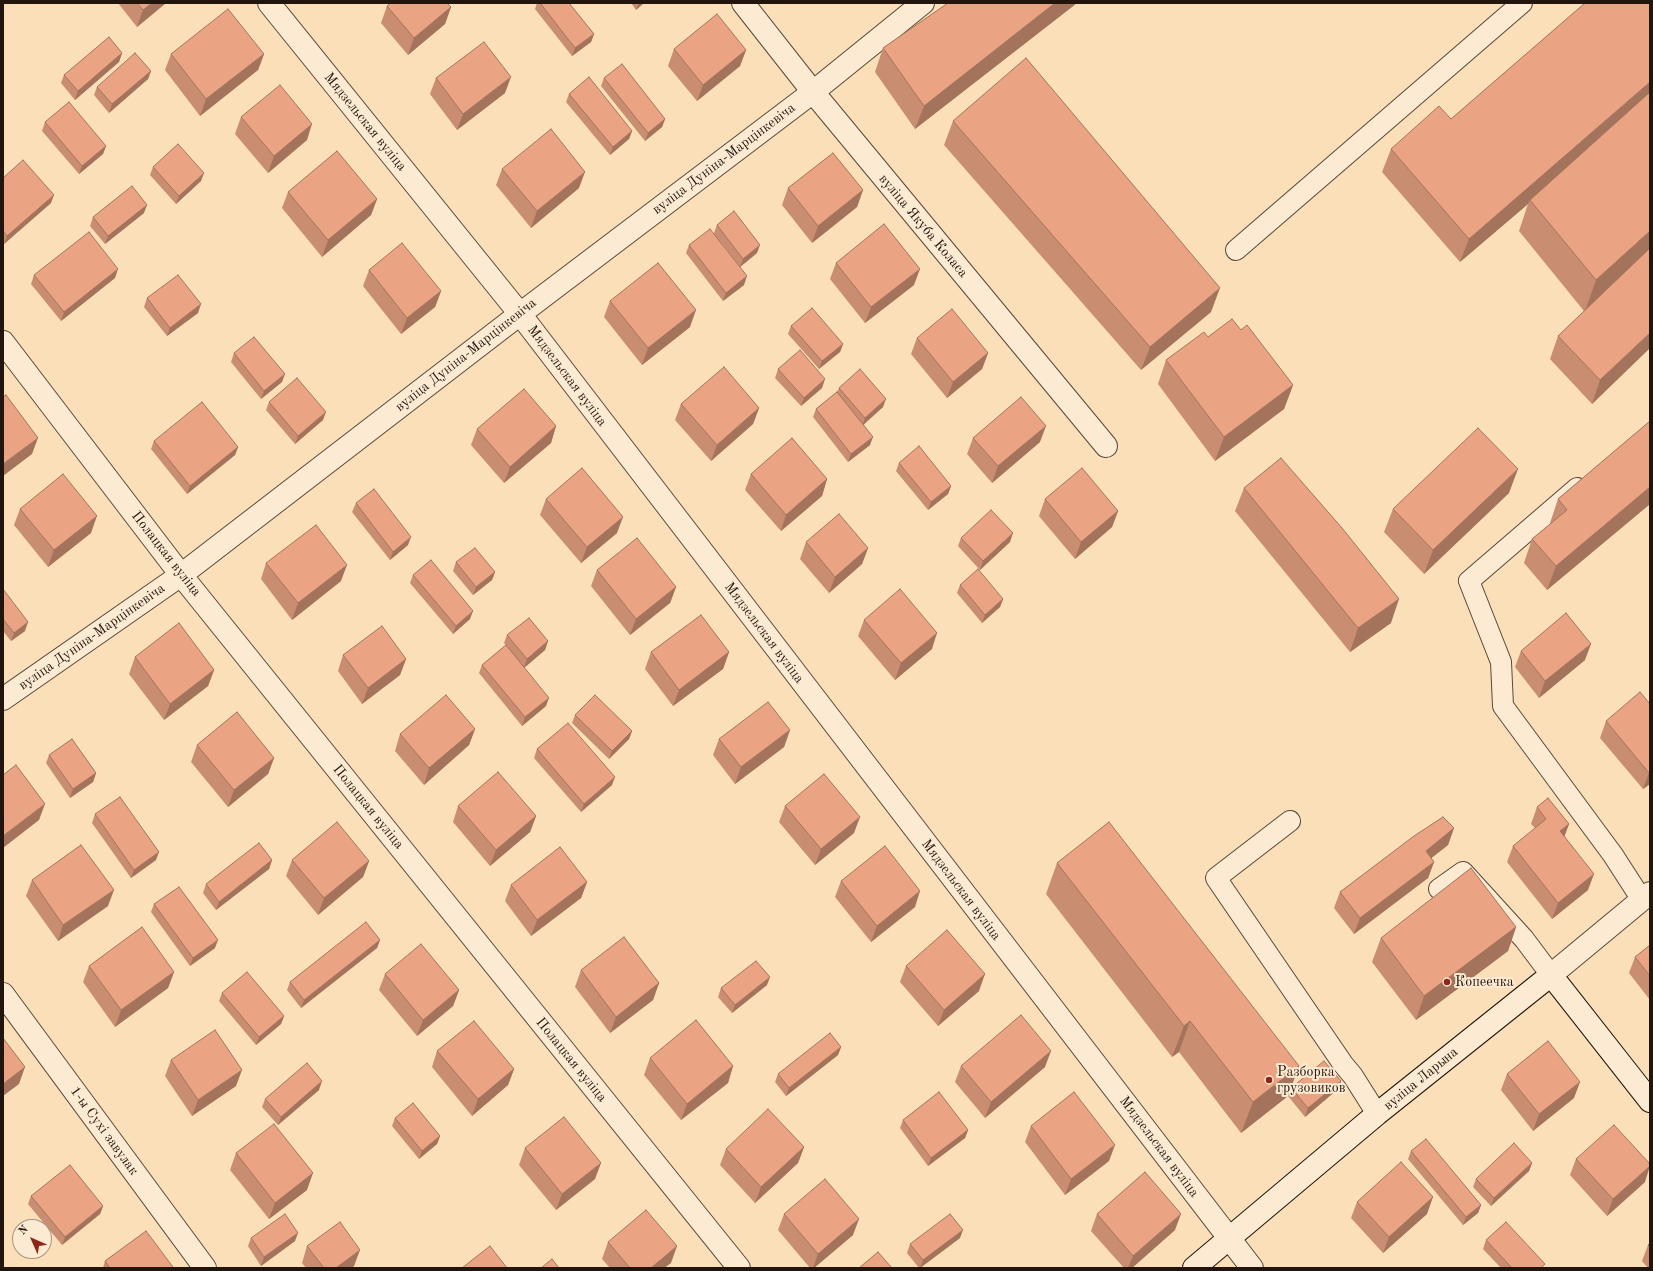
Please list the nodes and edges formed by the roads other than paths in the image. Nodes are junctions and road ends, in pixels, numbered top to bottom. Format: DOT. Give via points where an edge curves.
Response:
graph roads {
  1 [pos="269,3"];
  2 [pos="743,3"];
  3 [pos="923,3"];
  4 [pos="1522,3"];
  5 [pos="813,92"];
  6 [pos="1236,250"];
  7 [pos="520,314"];
  8 [pos="3,342"];
  9 [pos="1106,446"];
  10 [pos="1590,477"];
  11 [pos="181,575"];
  12 [pos="3,699"];
  13 [pos="1290,821"];
  14 [pos="1438,889"];
  15 [pos="1646,896"];
  16 [pos="1551,975"];
  17 [pos="3,994"];
  18 [pos="1650,1101"];
  19 [pos="1377,1114"];
  20 [pos="1229,1239"];
  21 [pos="205,1268"];
  22 [pos="739,1268"];
  23 [pos="1194,1268"];
  24 [pos="1252,1268"];
  1 -- 7 [label="street, Мядзельская вуліца"];
  2 -- 5 [label="street, вуліца Якуба Коласа"];
  3 -- 5 [label="street, вуліца Дуніна-Марцінкевіча"];
  4 -- 6 [label="lane"];
  5 -- 7 [label="street, вуліца Дуніна-Марцінкевіча"];
  5 -- 9 [label="street, вуліца Якуба Коласа"];
  7 -- 11 [label="street, вуліца Дуніна-Марцінкевіча"];
  7 -- 20 [label="street, Мядзельская вуліца"];
  8 -- 11 [label="street, Полацкая вуліца"];
  10 -- 15 [label="lane" via="1469,581 1500,662 1503,706"];
  11 -- 12 [label="street, вуліца Дуніна-Марцінкевіча"];
  11 -- 22 [label="street, Полацкая вуліца"];
  13 -- 19 [label="lane" via="1216,878"];
  14 -- 16 [label="lane" via="1463,872 1524,939"];
  15 -- 16 [label="street, вуліца Ларына"];
  16 -- 18 [label="street"];
  16 -- 19 [label="street, вуліца Ларына"];
  17 -- 21 [label="street, 1-ы Сухі завулак"];
  19 -- 20 [label="street, вуліца Ларына"];
  20 -- 23 [label="street, вуліца Ларына"];
  20 -- 24 [label="street, Мядзельская вуліца"];
}
